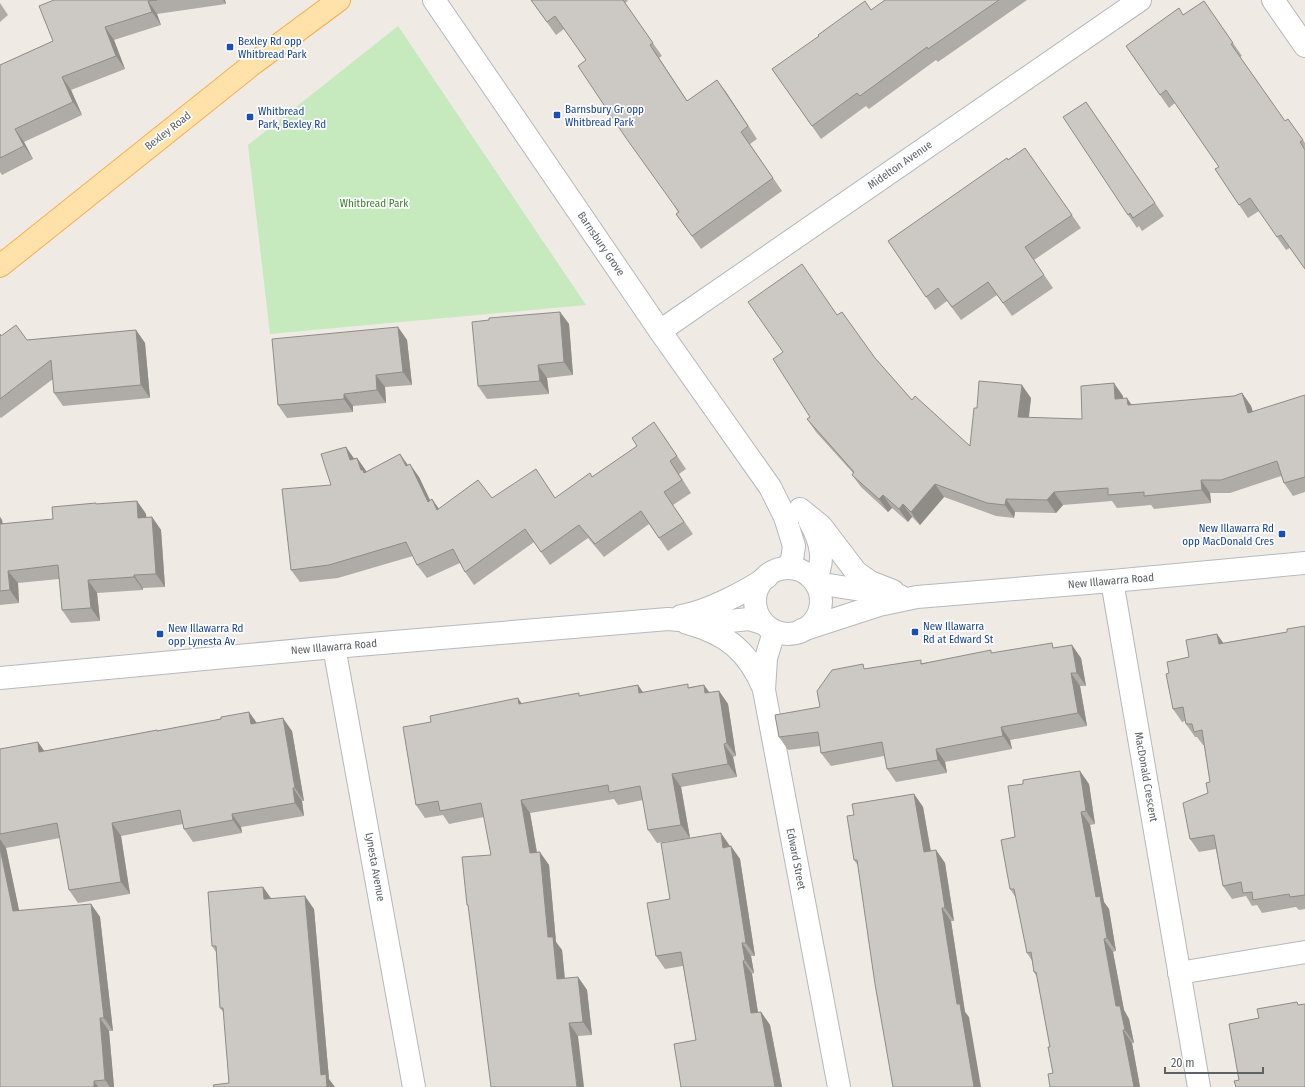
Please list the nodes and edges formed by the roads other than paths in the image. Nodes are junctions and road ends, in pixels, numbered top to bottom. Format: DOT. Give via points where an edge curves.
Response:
graph roads {
  1 [pos="339,0"];
  2 [pos="434,0"];
  3 [pos="1140,0"];
  4 [pos="1273,0"];
  5 [pos="1305,46"];
  6 [pos="0,266"];
  7 [pos="660,331"];
  8 [pos="770,487"];
  9 [pos="800,509"];
  10 [pos="1305,563"];
  11 [pos="778,572"];
  12 [pos="1112,581"];
  13 [pos="815,582"];
  14 [pos="917,597"];
  15 [pos="668,619"];
  16 [pos="768,627"];
  17 [pos="802,630"];
  18 [pos="334,647"];
  19 [pos="0,678"];
  20 [pos="764,690"];
  21 [pos="1305,952"];
  22 [pos="1179,973"];
  23 [pos="414,1087"];
  24 [pos="839,1087"];
  25 [pos="1199,1087"];
  1 -- 6 [label="main road, Bexley Road" via="254,63"];
  2 -- 7 [label="street, Barnsbury Grove"];
  3 -- 7 [label="street, Midelton Avenue"];
  4 -- 5 [label="street"];
  7 -- 8 [label="street, Barnsbury Grove"];
  8 -- 9 [label="street, Barnsbury Grove"];
  8 -- 11 [label="street, Barnsbury Grove" via="785,518 794,546 792,560"];
  9 -- 13 [label="street, Barnsbury Grove" via="810,522 820,549 821,562"];
  9 -- 14 [label="street" via="821,526 863,578 889,590"];
  10 -- 12 [label="street, New Illawarra Road"];
  11 -- 13 [label="street" via="793,568"];
  11 -- 15 [label="street, New Illawarra Road" via="730,599 685,616"];
  11 -- 16 [label="street" via="761,585 756,596 756,614"];
  12 -- 14 [label="street, New Illawarra Road"];
  12 -- 22 [label="street, MacDonald Crescent"];
  13 -- 14 [label="street, New Illawarra Road" via="887,595"];
  13 -- 17 [label="street" via="820,595 819,609 811,624"];
  14 -- 17 [label="street, New Illawarra Road" via="879,605"];
  15 -- 16 [label="street, New Illawarra Road" via="711,623 749,619"];
  15 -- 18 [label="street, New Illawarra Road"];
  15 -- 20 [label="street" via="703,628 730,642 747,657"];
  16 -- 17 [label="street" via="783,634"];
  16 -- 20 [label="street, Edward Street"];
  18 -- 19 [label="street, New Illawarra Road"];
  18 -- 23 [label="street, Lynesta Avenue"];
  20 -- 24 [label="street, Edward Street"];
  21 -- 22 [label="street"];
  22 -- 25 [label="street, MacDonald Crescent"];
}
